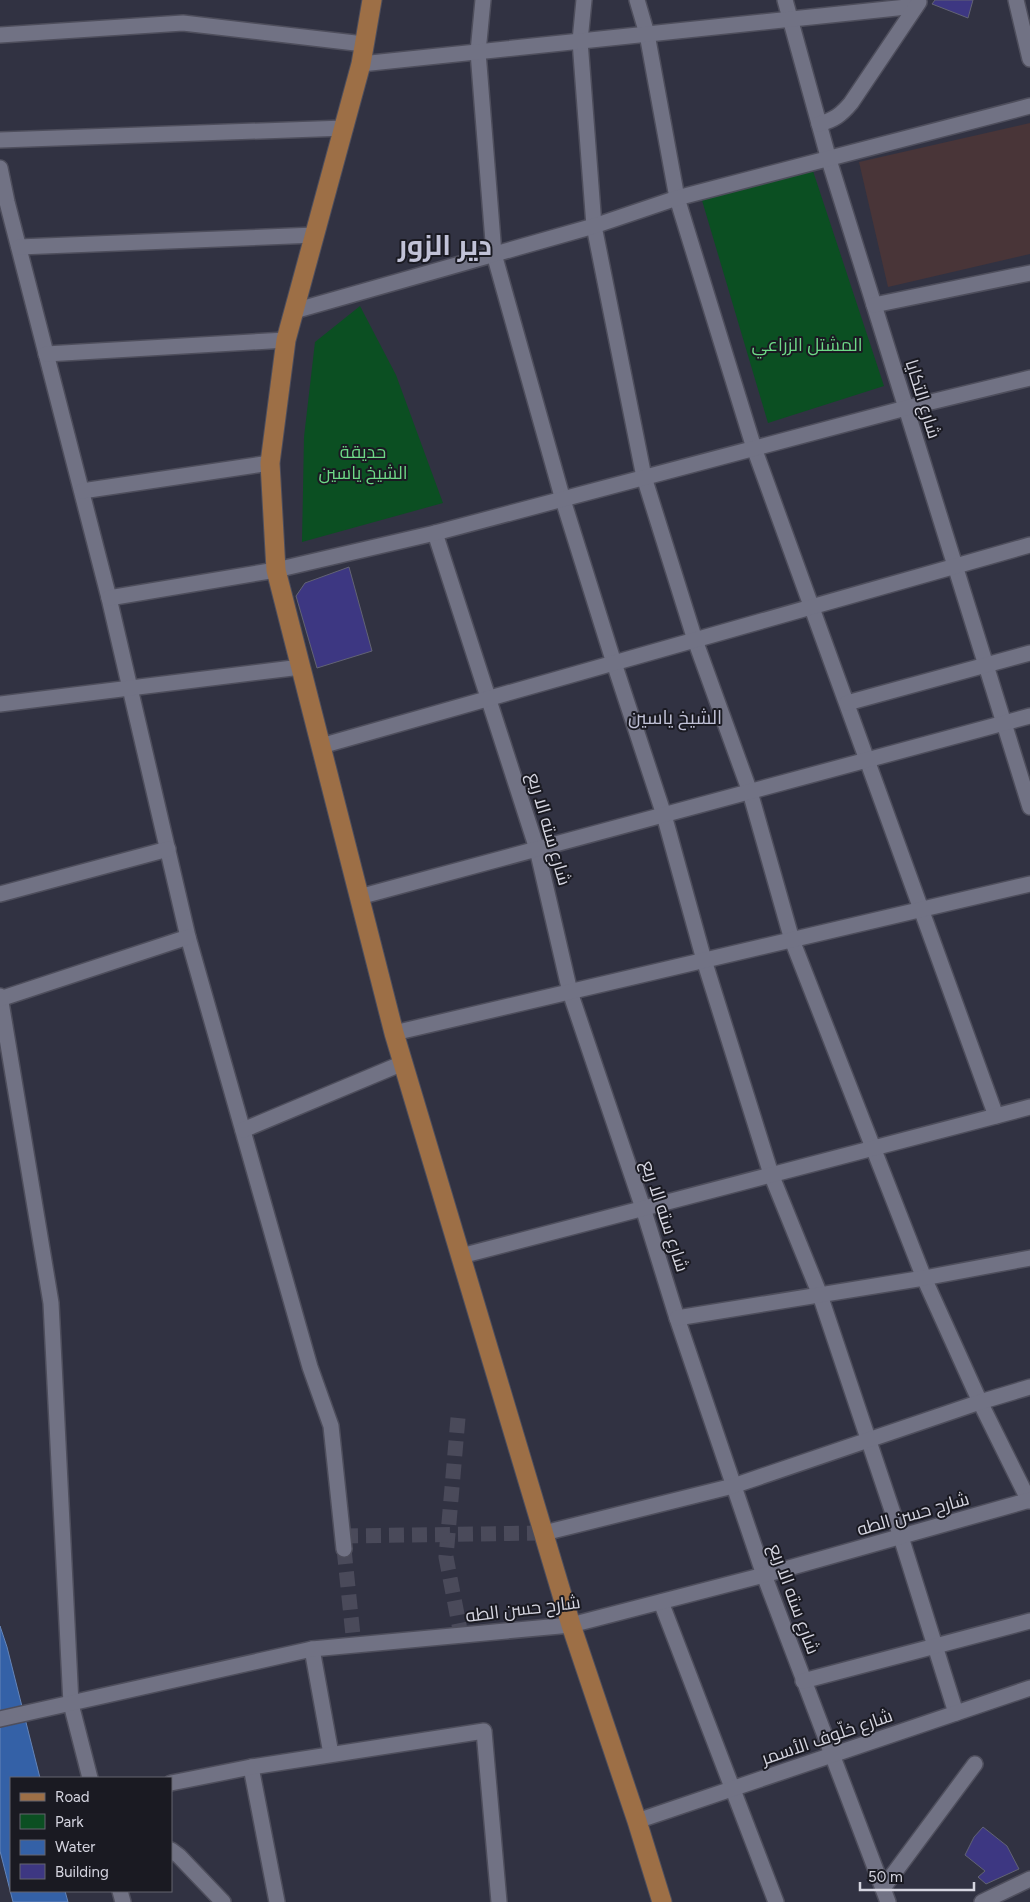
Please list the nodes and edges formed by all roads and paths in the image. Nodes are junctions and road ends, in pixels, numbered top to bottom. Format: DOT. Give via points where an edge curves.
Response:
graph roads {
  1 [pos="372,0"];
  2 [pos="483,0"];
  3 [pos="584,0"];
  4 [pos="637,0"];
  5 [pos="785,0"];
  6 [pos="1016,0"];
  7 [pos="918,3"];
  8 [pos="855,6"];
  9 [pos="790,19"];
  10 [pos="647,34"];
  11 [pos="0,35"];
  12 [pos="580,41"];
  13 [pos="364,44"];
  14 [pos="478,52"];
  15 [pos="1030,59"];
  16 [pos="361,64"];
  17 [pos="1030,106"];
  18 [pos="819,124"];
  19 [pos="345,128"];
  20 [pos="0,140"];
  21 [pos="829,160"];
  22 [pos="0,168"];
  23 [pos="678,198"];
  24 [pos="594,226"];
  25 [pos="315,235"];
  26 [pos="19,246"];
  27 [pos="494,254"];
  28 [pos="1030,273"];
  29 [pos="874,305"];
  30 [pos="294,311"];
  31 [pos="286,340"];
  32 [pos="46,354"];
  33 [pos="1030,378"];
  34 [pos="906,408"];
  35 [pos="754,448"];
  36 [pos="270,463"];
  37 [pos="644,476"];
  38 [pos="82,492"];
  39 [pos="563,500"];
  40 [pos="436,532"];
  41 [pos="1030,546"];
  42 [pos="955,567"];
  43 [pos="276,570"];
  44 [pos="109,598"];
  45 [pos="812,607"];
  46 [pos="695,640"];
  47 [pos="1030,653"];
  48 [pos="614,663"];
  49 [pos="986,666"];
  50 [pos="301,668"];
  51 [pos="130,688"];
  52 [pos="489,698"];
  53 [pos="0,704"];
  54 [pos="847,704"];
  55 [pos="1030,716"];
  56 [pos="1004,724"];
  57 [pos="321,746"];
  58 [pos="868,760"];
  59 [pos="750,792"];
  60 [pos="1030,808"];
  61 [pos="664,815"];
  62 [pos="168,849"];
  63 [pos="537,849"];
  64 [pos="1030,884"];
  65 [pos="0,894"];
  66 [pos="359,898"];
  67 [pos="922,909"];
  68 [pos="188,937"];
  69 [pos="792,940"];
  70 [pos="704,960"];
  71 [pos="570,992"];
  72 [pos="0,998"];
  73 [pos="394,1033"];
  74 [pos="403,1063"];
  75 [pos="1030,1107"];
  76 [pos="996,1116"];
  77 [pos="243,1130"];
  78 [pos="872,1148"];
  79 [pos="771,1174"];
  80 [pos="644,1208"];
  81 [pos="461,1256"];
  82 [pos="1030,1258"];
  83 [pos="924,1278"];
  84 [pos="820,1295"];
  85 [pos="677,1318"];
  86 [pos="1030,1387"];
  87 [pos="980,1402"];
  88 [pos="868,1440"];
  89 [pos="733,1486"];
  90 [pos="1030,1501"];
  91 [pos="544,1533"];
  92 [pos="901,1536"];
  93 [pos="344,1549"];
  94 [pos="764,1575"];
  95 [pos="661,1602"];
  96 [pos="1030,1621"];
  97 [pos="571,1625"];
  98 [pos="934,1646"];
  99 [pos="312,1649"];
  100 [pos="804,1680"];
  101 [pos="1030,1688"];
  102 [pos="70,1704"];
  103 [pos="956,1713"];
  104 [pos="0,1719"];
  105 [pos="331,1754"];
  106 [pos="832,1755"];
  107 [pos="975,1764"];
  108 [pos="251,1767"];
  109 [pos="90,1777"];
  110 [pos="172,1783"];
  111 [pos="733,1789"];
  112 [pos="637,1821"];
  113 [pos="172,1851"];
  114 [pos="1030,1879"];
  115 [pos="886,1895"];
  116 [pos="1001,1898"];
  117 [pos="223,1902"];
  118 [pos="277,1902"];
  119 [pos="500,1902"];
  120 [pos="662,1902"];
  121 [pos="776,1902"];
  122 [pos="982,1902"];
  1 -- 13 [label="main road"];
  2 -- 14 [label="street"];
  3 -- 12 [label="street"];
  4 -- 10 [label="street"];
  5 -- 9 [label="street, شارع التكايا"];
  6 -- 15 [label="street"];
  7 -- 8 [label="street"];
  7 -- 18 [label="street" via="852,104 842,115"];
  8 -- 9 [label="street"];
  9 -- 10 [label="street"];
  9 -- 18 [label="street, شارع التكايا"];
  10 -- 12 [label="street"];
  10 -- 23 [label="street"];
  11 -- 13 [label="street" via="183,23"];
  12 -- 14 [label="street"];
  12 -- 24 [label="street"];
  13 -- 16 [label="main road"];
  14 -- 16 [label="street"];
  14 -- 27 [label="street"];
  16 -- 19 [label="main road"];
  17 -- 21 [label="street"];
  18 -- 21 [label="street, شارع التكايا"];
  19 -- 20 [label="street"];
  19 -- 25 [label="main road"];
  21 -- 23 [label="street"];
  21 -- 29 [label="street, شارع التكايا"];
  22 -- 26 [label="street"];
  23 -- 24 [label="street"];
  23 -- 35 [label="street"];
  24 -- 27 [label="street"];
  24 -- 37 [label="street"];
  25 -- 26 [label="street"];
  25 -- 30 [label="main road"];
  26 -- 32 [label="street"];
  27 -- 30 [label="street"];
  27 -- 39 [label="street"];
  28 -- 29 [label="street"];
  29 -- 34 [label="street, شارع التكايا"];
  30 -- 31 [label="main road"];
  31 -- 32 [label="street"];
  31 -- 36 [label="main road"];
  32 -- 38 [label="street"];
  33 -- 34 [label="street"];
  34 -- 35 [label="street"];
  34 -- 42 [label="street, شارع التكايا"];
  35 -- 37 [label="street"];
  35 -- 45 [label="street"];
  36 -- 38 [label="street"];
  36 -- 43 [label="main road"];
  37 -- 39 [label="street"];
  37 -- 46 [label="street"];
  38 -- 44 [label="street"];
  39 -- 40 [label="street"];
  39 -- 48 [label="street"];
  40 -- 43 [label="street"];
  40 -- 52 [label="street, شارع سته الا ربع"];
  41 -- 42 [label="street"];
  42 -- 45 [label="street"];
  42 -- 49 [label="street, شارع التكايا"];
  43 -- 44 [label="street"];
  43 -- 50 [label="main road"];
  44 -- 51 [label="street"];
  45 -- 46 [label="street"];
  45 -- 54 [label="street"];
  46 -- 48 [label="street"];
  46 -- 59 [label="street"];
  47 -- 49 [label="street"];
  48 -- 52 [label="street"];
  48 -- 61 [label="street"];
  49 -- 54 [label="street"];
  49 -- 56 [label="street, شارع التكايا"];
  50 -- 51 [label="street"];
  50 -- 57 [label="main road"];
  51 -- 53 [label="street"];
  51 -- 62 [label="street"];
  52 -- 57 [label="street"];
  52 -- 63 [label="street, شارع سته الا ربع"];
  54 -- 58 [label="street"];
  55 -- 56 [label="street"];
  56 -- 58 [label="street"];
  56 -- 60 [label="street, شارع التكايا"];
  57 -- 66 [label="main road"];
  58 -- 59 [label="street"];
  58 -- 67 [label="street"];
  59 -- 61 [label="street"];
  59 -- 69 [label="street"];
  61 -- 63 [label="street"];
  61 -- 70 [label="street"];
  62 -- 65 [label="street"];
  62 -- 68 [label="street"];
  63 -- 66 [label="street"];
  63 -- 71 [label="street, شارع سته الا ربع"];
  64 -- 67 [label="street"];
  66 -- 73 [label="main road"];
  67 -- 69 [label="street"];
  67 -- 76 [label="street"];
  68 -- 72 [label="street"];
  68 -- 77 [label="street"];
  69 -- 70 [label="street"];
  69 -- 78 [label="street"];
  70 -- 71 [label="street"];
  70 -- 79 [label="street"];
  71 -- 73 [label="street"];
  71 -- 80 [label="street, شارع سته الا ربع"];
  72 -- 102 [label="street" via="51,1303"];
  73 -- 74 [label="main road"];
  74 -- 77 [label="street"];
  74 -- 81 [label="main road"];
  75 -- 76 [label="street"];
  76 -- 78 [label="street"];
  77 -- 93 [label="street" via="310,1367 331,1426"];
  78 -- 79 [label="street"];
  78 -- 83 [label="street"];
  79 -- 80 [label="street"];
  79 -- 84 [label="street"];
  80 -- 81 [label="street"];
  80 -- 85 [label="street, شارع سته الا ربع"];
  81 -- 91 [label="main road"];
  82 -- 83 [label="street"];
  83 -- 84 [label="street"];
  83 -- 87 [label="street"];
  84 -- 85 [label="street"];
  84 -- 88 [label="street"];
  85 -- 89 [label="street, شارع سته الا ربع"];
  86 -- 87 [label="street"];
  87 -- 88 [label="street"];
  87 -- 90 [label="street"];
  88 -- 89 [label="street"];
  88 -- 92 [label="street"];
  89 -- 91 [label="street"];
  89 -- 94 [label="street, شارع سته الا ربع"];
  90 -- 92 [label="street, شارح حسن الطه"];
  91 -- 97 [label="main road"];
  92 -- 94 [label="street, شارح حسن الطه"];
  92 -- 98 [label="street"];
  94 -- 95 [label="street, شارح حسن الطه"];
  94 -- 100 [label="street, شارع سته الا ربع"];
  95 -- 97 [label="street, شارح حسن الطه"];
  95 -- 111 [label="street"];
  96 -- 98 [label="street"];
  97 -- 99 [label="street, شارح حسن الطه"];
  97 -- 112 [label="main road"];
  98 -- 100 [label="street"];
  98 -- 103 [label="street"];
  99 -- 102 [label="street, شارح حسن الطه"];
  99 -- 105 [label="street"];
  100 -- 106 [label="street, شارع سته الا ربع"];
  101 -- 103 [label="street, شارع خلّوف الأسمر"];
  102 -- 104 [label="street, شارح حسن الطه"];
  102 -- 109 [label="street"];
  103 -- 106 [label="street, شارع خلّوف الأسمر"];
  105 -- 108 [label="street"];
  105 -- 119 [label="street" via="484,1731"];
  106 -- 111 [label="street, شارع خلّوف الأسمر"];
  106 -- 115 [label="street, شارع سته الا ربع"];
  107 -- 115 [label="street"];
  108 -- 110 [label="street"];
  108 -- 118 [label="street"];
  111 -- 112 [label="street, شارع خلّوف الأسمر"];
  111 -- 121 [label="street"];
  112 -- 120 [label="main road"];
  113 -- 117 [label="street"];
  114 -- 116 [label="street"];
  116 -- 122 [label="street"];
}
